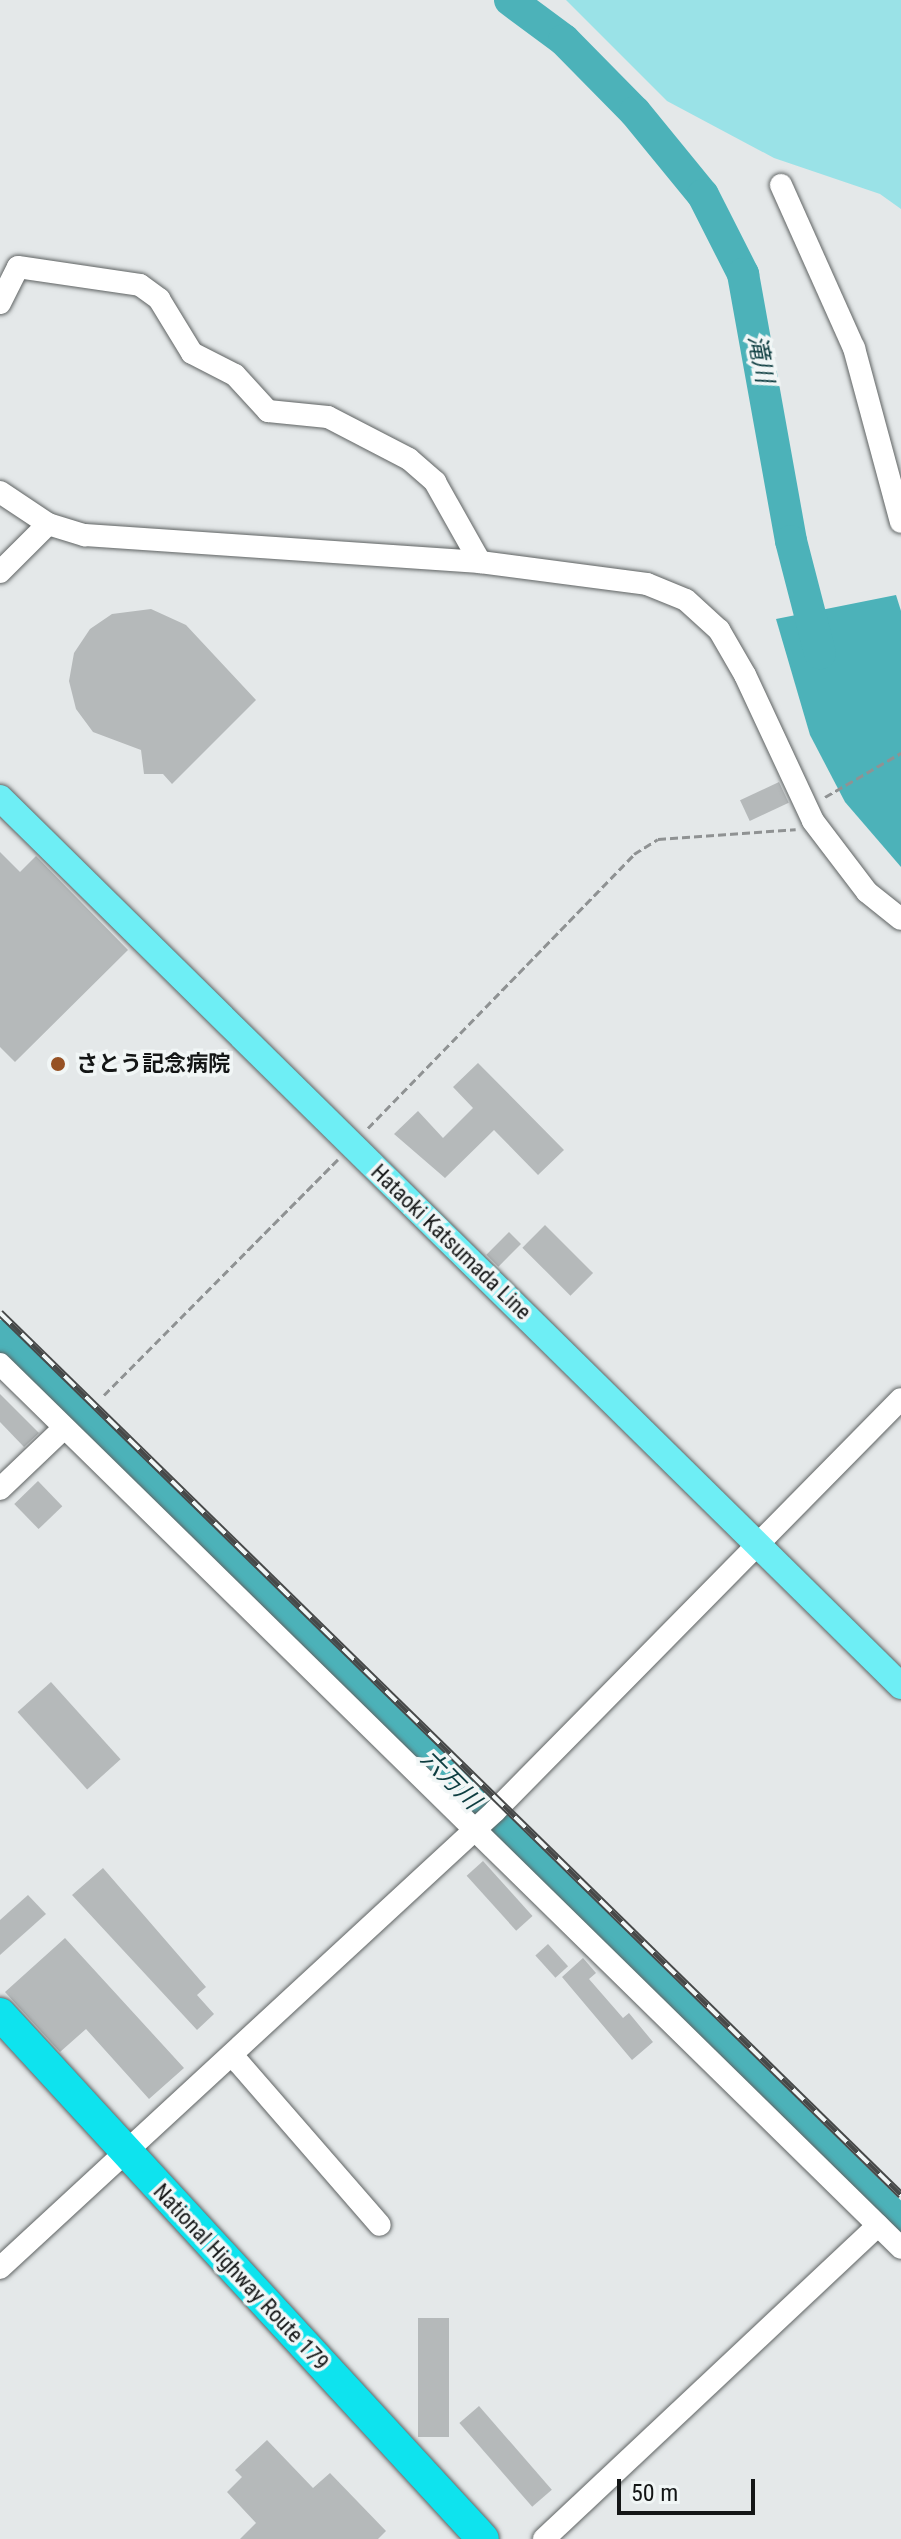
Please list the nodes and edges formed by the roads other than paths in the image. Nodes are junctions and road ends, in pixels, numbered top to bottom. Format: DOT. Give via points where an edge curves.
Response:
graph roads {
  1 [pos="781,185"];
  2 [pos="0,303"];
  3 [pos="0,492"];
  4 [pos="901,522"];
  5 [pos="48,524"];
  6 [pos="480,562"];
  7 [pos="0,572"];
  8 [pos="0,798"];
  9 [pos="901,919"];
  10 [pos="0,1364"];
  11 [pos="901,1399"];
  12 [pos="64,1428"];
  13 [pos="0,1489"];
  14 [pos="758,1544"];
  15 [pos="901,1686"];
  16 [pos="476,1828"];
  17 [pos="0,2014"];
  18 [pos="232,2055"];
  19 [pos="126,2154"];
  20 [pos="380,2225"];
  21 [pos="878,2225"];
  22 [pos="901,2248"];
  23 [pos="0,2268"];
  24 [pos="483,2539"];
  25 [pos="544,2539"];
  1 -- 4 [label="street" via="854,348"];
  2 -- 6 [label="street" via="18,267 140,285 159,299 192,353 235,375 268,411 328,417 409,459 435,482"];
  3 -- 5 [label="street"];
  5 -- 6 [label="street" via="127,541"];
  5 -- 7 [label="street"];
  6 -- 9 [label="street" via="647,584 686,600 719,630 745,675 813,821 867,892"];
  8 -- 14 [label="main road, Hataoki Katsumada Line"];
  10 -- 12 [label="street"];
  11 -- 14 [label="street"];
  12 -- 13 [label="street"];
  12 -- 16 [label="street"];
  14 -- 15 [label="main road, Hataoki Katsumada Line"];
  14 -- 16 [label="street"];
  16 -- 18 [label="street"];
  16 -- 21 [label="street"];
  17 -- 19 [label="highway, National Highway Route 179"];
  18 -- 19 [label="street"];
  18 -- 20 [label="street"];
  19 -- 23 [label="street"];
  19 -- 24 [label="highway, National Highway Route 179"];
  21 -- 22 [label="street"];
  21 -- 25 [label="street"];
}
